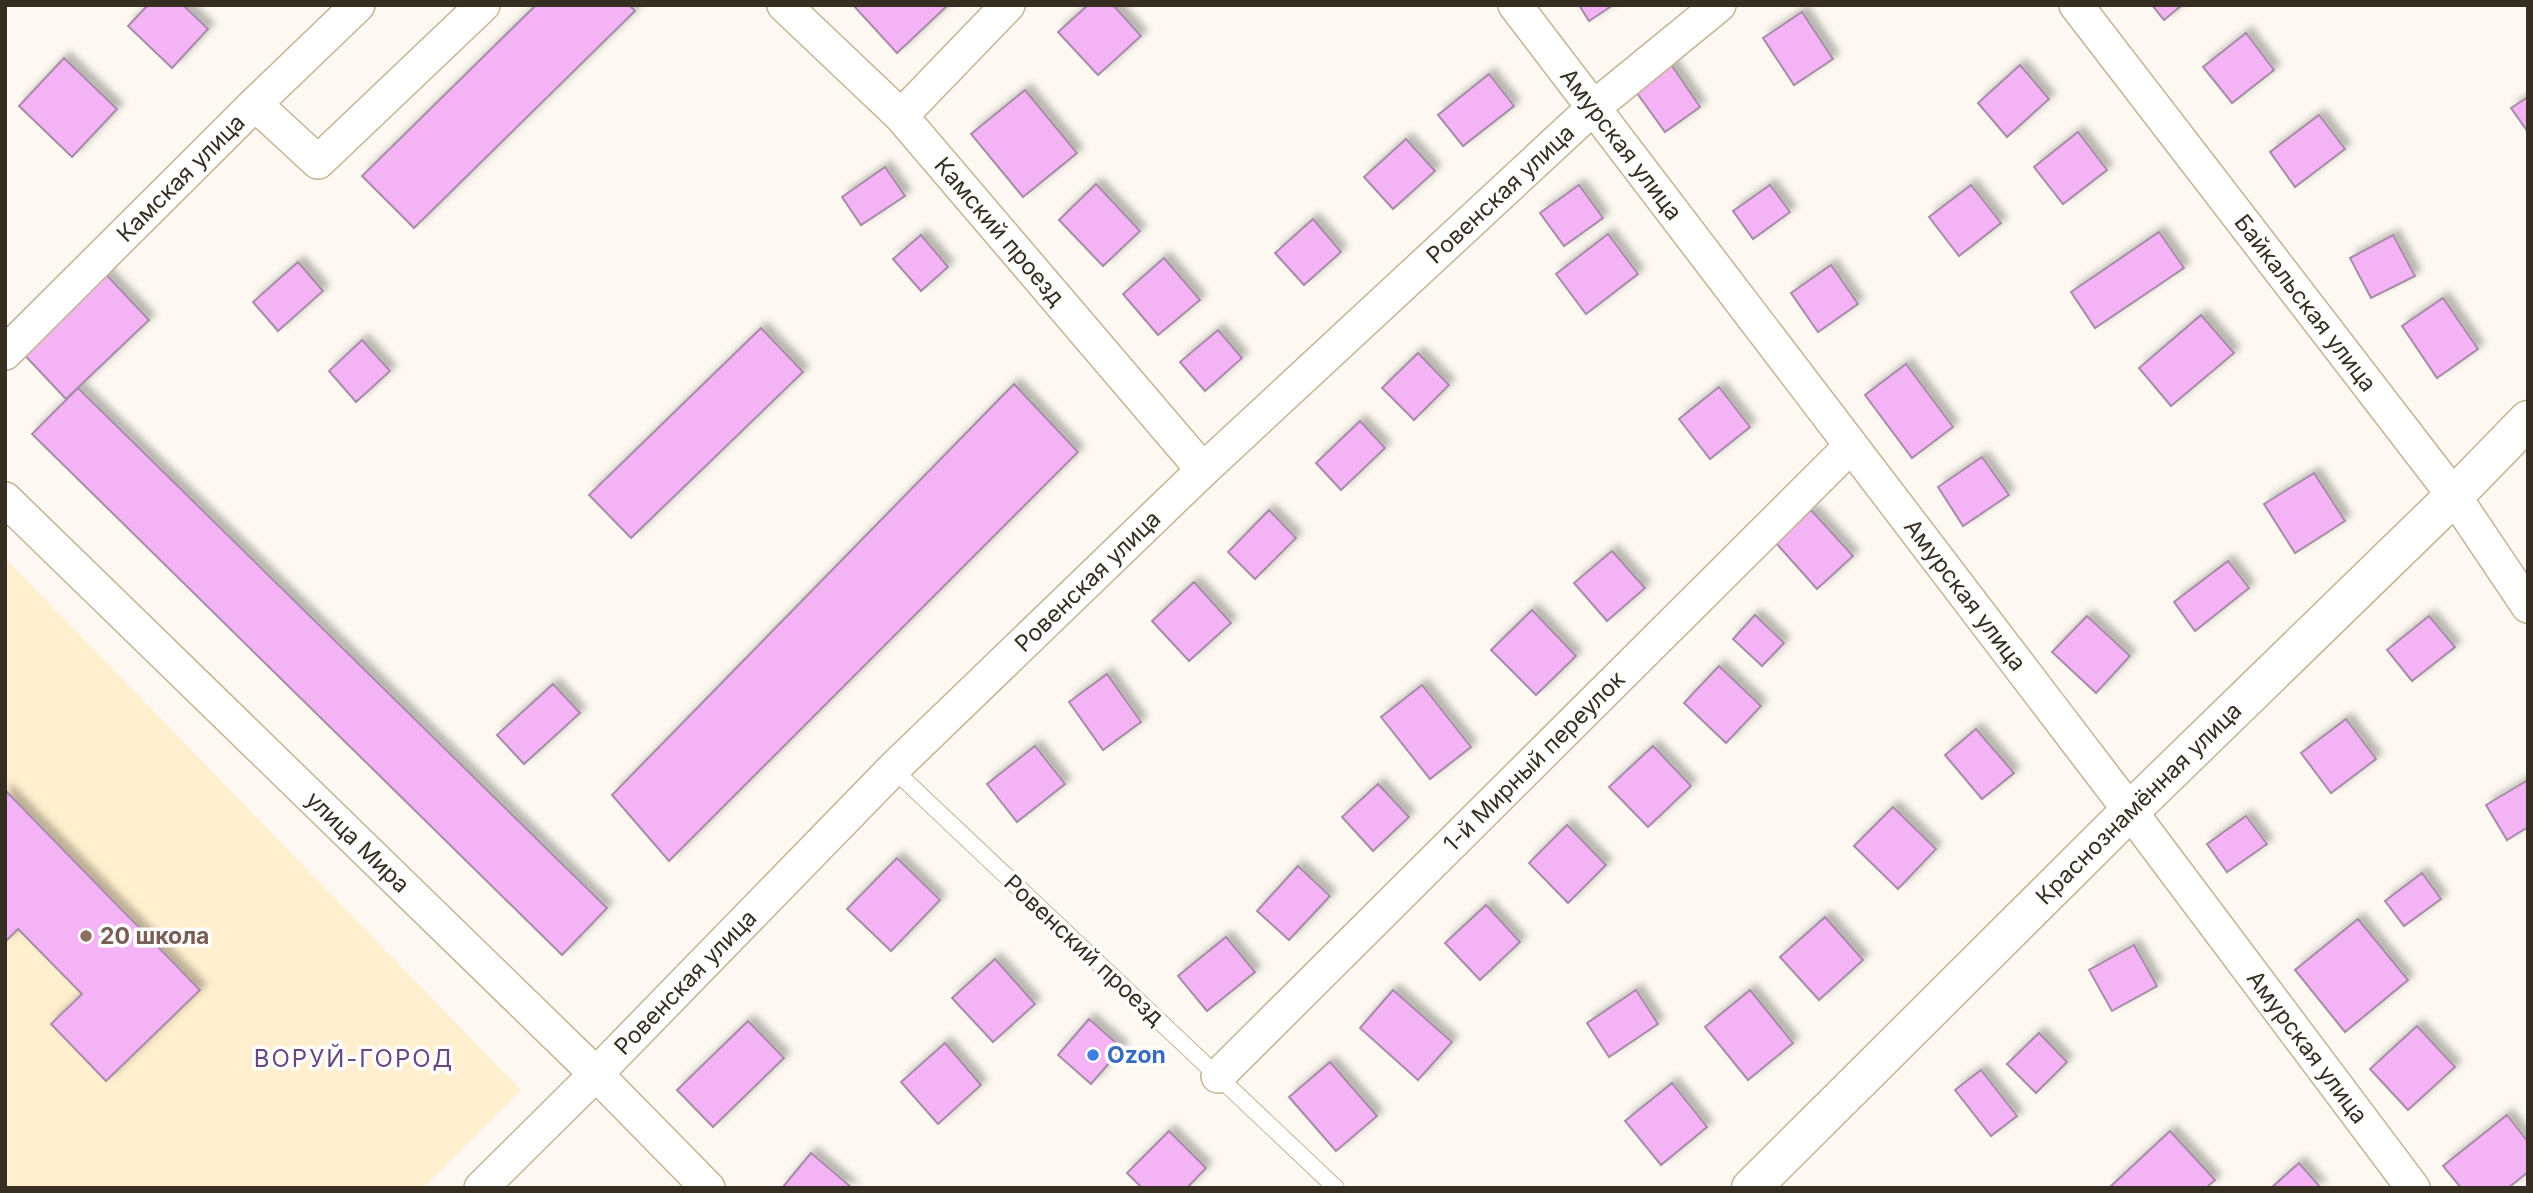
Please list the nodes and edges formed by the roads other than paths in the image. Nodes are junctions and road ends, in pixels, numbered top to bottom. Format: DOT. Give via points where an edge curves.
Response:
graph roads {
  1 [pos="358,5"];
  2 [pos="482,5"];
  3 [pos="784,5"];
  4 [pos="1007,5"];
  5 [pos="1515,5"];
  6 [pos="1719,5"];
  7 [pos="2076,5"];
  8 [pos="256,104"];
  9 [pos="1593,108"];
  10 [pos="901,116"];
  11 [pos="5,352"];
  12 [pos="2528,420"];
  13 [pos="1851,446"];
  14 [pos="1203,470"];
  15 [pos="2454,496"];
  16 [pos="5,499"];
  17 [pos="2528,606"];
  18 [pos="893,769"];
  19 [pos="2130,811"];
  20 [pos="596,1074"];
  21 [pos="1218,1076"];
  22 [pos="2405,1185"];
  23 [pos="481,1188"];
  24 [pos="708,1188"];
  25 [pos="1336,1188"];
  26 [pos="1751,1188"];
  1 -- 8 [label="street, Камская улица"];
  2 -- 8 [label="street" via="318,162"];
  3 -- 10 [label="street, Камский проезд"];
  4 -- 10 [label="street"];
  5 -- 9 [label="street, Амурская улица"];
  6 -- 9 [label="street, Ровенская улица"];
  7 -- 15 [label="street, Байкальская улица"];
  8 -- 11 [label="street, Камская улица"];
  9 -- 13 [label="street, Амурская улица"];
  9 -- 14 [label="street, Ровенская улица"];
  10 -- 14 [label="street, Камский проезд"];
  12 -- 15 [label="street, Краснознамённая улица"];
  13 -- 19 [label="street, Амурская улица"];
  13 -- 21 [label="street, 1-й Мирный переулок"];
  14 -- 18 [label="street, Ровенская улица"];
  15 -- 17 [label="street, Байкальская улица"];
  15 -- 19 [label="street, Краснознамённая улица"];
  16 -- 20 [label="street, улица Мира"];
  18 -- 20 [label="street, Ровенская улица"];
  18 -- 21 [label="lane, Ровенский проезд"];
  19 -- 22 [label="street, Амурская улица"];
  19 -- 26 [label="street, Краснознамённая улица"];
  20 -- 23 [label="street, Ровенская улица"];
  20 -- 24 [label="street, улица Мира"];
  21 -- 25 [label="lane, Ровенский проезд"];
}
